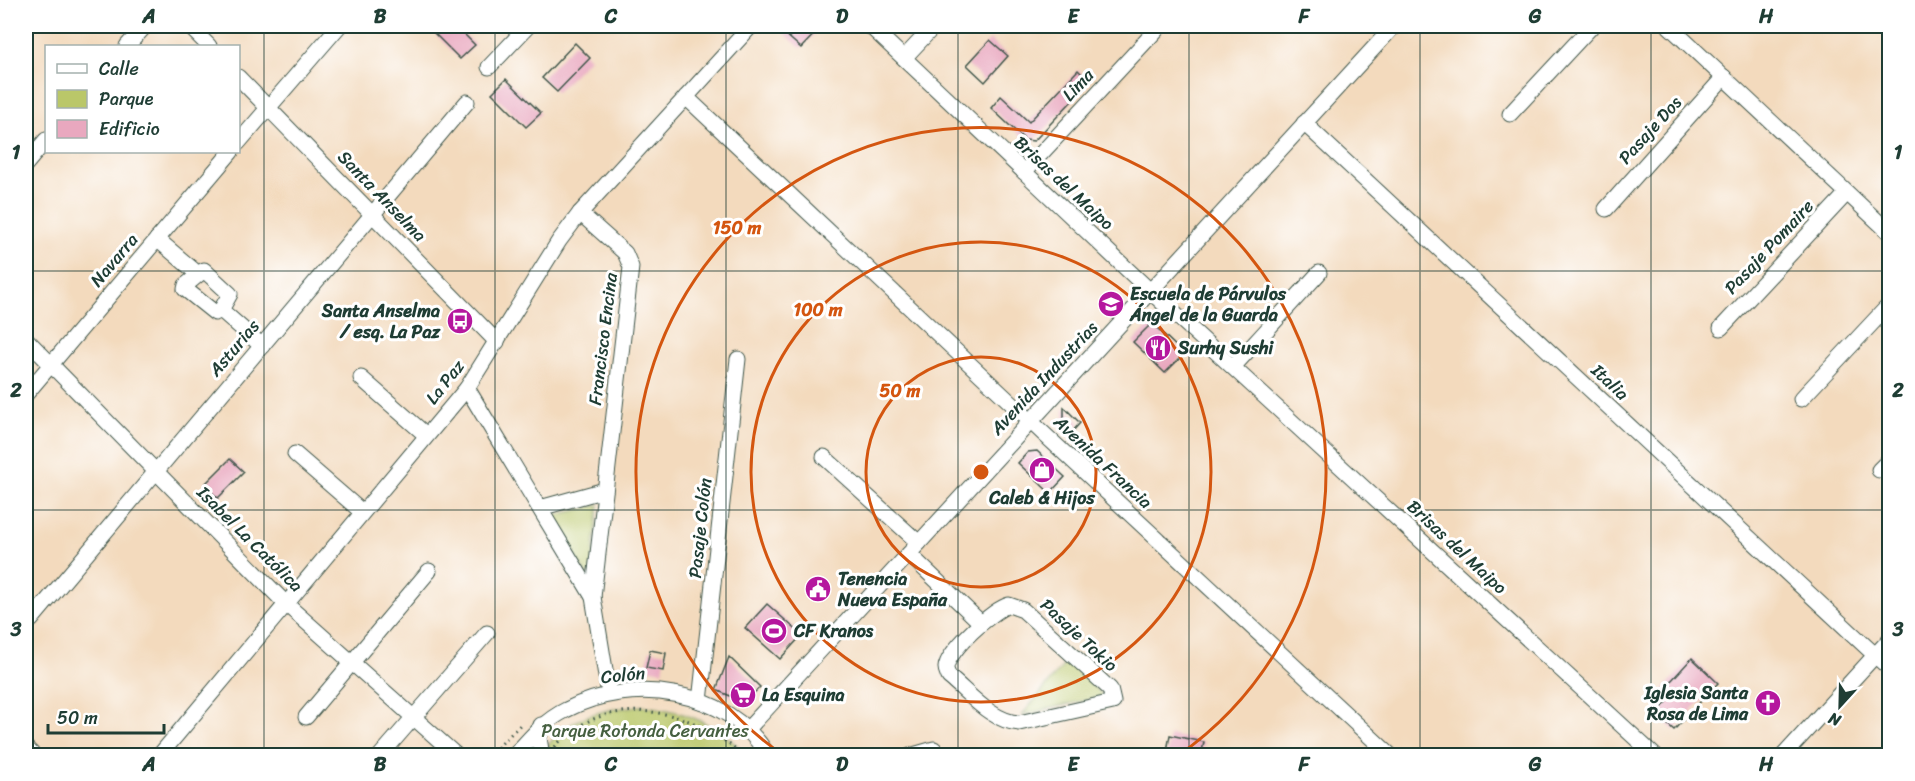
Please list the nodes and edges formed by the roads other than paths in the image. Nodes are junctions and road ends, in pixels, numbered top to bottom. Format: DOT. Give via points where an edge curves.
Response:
graph roads {
  1 [pos="145,26"];
  2 [pos="189,26"];
  3 [pos="339,26"];
  4 [pos="528,26"];
  5 [pos="751,26"];
  6 [pos="870,26"];
  7 [pos="934,26"];
  8 [pos="1160,26"];
  9 [pos="1394,26"];
  10 [pos="1592,26"];
  11 [pos="1669,26"];
  12 [pos="128,45"];
  13 [pos="208,45"];
  14 [pos="904,58"];
  15 [pos="489,67"];
  16 [pos="1724,77"];
  17 [pos="240,78"];
  18 [pos="686,97"];
  19 [pos="467,102"];
  20 [pos="269,108"];
  21 [pos="1510,114"];
  22 [pos="1304,123"];
  23 [pos="45,141"];
  24 [pos="240,141"];
  25 [pos="230,153"];
  26 [pos="26,164"];
  27 [pos="1024,172"];
  28 [pos="1846,193"];
  29 [pos="1606,209"];
  30 [pos="580,213"];
  31 [pos="372,214"];
  32 [pos="1890,233"];
  33 [pos="157,239"];
  34 [pos="1319,273"];
  35 [pos="198,274"];
  36 [pos="1150,291"];
  37 [pos="1890,304"];
  38 [pos="221,310"];
  39 [pos="1721,328"];
  40 [pos="26,339"];
  41 [pos="497,342"];
  42 [pos="262,346"];
  43 [pos="738,359"];
  44 [pos="51,364"];
  45 [pos="1233,367"];
  46 [pos="362,378"];
  47 [pos="467,388"];
  48 [pos="26,394"];
  49 [pos="1801,399"];
  50 [pos="1030,421"];
  51 [pos="426,435"];
  52 [pos="295,454"];
  53 [pos="824,458"];
  54 [pos="156,471"];
  55 [pos="605,490"];
  56 [pos="540,508"];
  57 [pos="362,513"];
  58 [pos="914,548"];
  59 [pos="429,571"];
  60 [pos="593,597"];
  61 [pos="286,604"];
  62 [pos="31,620"];
  63 [pos="981,623"];
  64 [pos="487,633"];
  65 [pos="1890,639"];
  66 [pos="1875,655"];
  67 [pos="352,662"];
  68 [pos="1890,669"];
  69 [pos="609,694"];
  70 [pos="700,701"];
  71 [pos="306,717"];
  72 [pos="414,717"];
  73 [pos="541,725"];
  74 [pos="747,730"];
  75 [pos="26,748"];
  76 [pos="934,749"];
  77 [pos="547,753"];
  78 [pos="34,756"];
  79 [pos="159,756"];
  80 [pos="380,756"];
  81 [pos="457,756"];
  82 [pos="514,756"];
  83 [pos="768,756"];
  84 [pos="910,756"];
  85 [pos="1391,756"];
  86 [pos="1655,756"];
  87 [pos="1783,756"];
  1 -- 12 [label="street"];
  2 -- 13 [label="street"];
  3 -- 20 [label="street"];
  4 -- 15 [label="street"];
  5 -- 18 [label="street, La Paz"];
  6 -- 14 [label="street, Brisas del Maipo"];
  7 -- 14 [label="street"];
  8 -- 27 [label="street, Lima"];
  9 -- 22 [label="street, Avenida Industrias"];
  10 -- 21 [label="street"];
  11 -- 16 [label="street"];
  14 -- 27 [label="street, Brisas del Maipo"];
  16 -- 28 [label="street"];
  16 -- 29 [label="street, Pasaje Dos"];
  17 -- 20 [label="street, Santa Anselma"];
  18 -- 30 [label="street, La Paz"];
  18 -- 50 [label="street, Avenida Francia"];
  19 -- 31 [label="street, Asturias"];
  20 -- 24 [label="street"];
  20 -- 31 [label="street, Santa Anselma"];
  22 -- 36 [label="street, Avenida Industrias"];
  22 -- 66 [label="street, Italia"];
  23 -- 26 [label="street"];
  25 -- 33 [label="street, Navarra"];
  27 -- 36 [label="street, Brisas del Maipo"];
  28 -- 32 [label="street"];
  28 -- 39 [label="street, Pasaje Pomaire"];
  30 -- 41 [label="street, La Paz"];
  30 -- 55 [label="street, Francisco Encina" via="625,252 631,267"];
  31 -- 41 [label="street, Santa Anselma"];
  31 -- 42 [label="street, Asturias"];
  33 -- 35 [label="street"];
  33 -- 44 [label="street, Navarra"];
  34 -- 45 [label="street"];
  35 -- 38 [label="street" via="206,271 230,294"];
  35 -- 38 [label="street" via="185,289 212,312"];
  36 -- 45 [label="street, Brisas del Maipo"];
  36 -- 50 [label="street, Avenida Industrias"];
  37 -- 49 [label="street"];
  38 -- 42 [label="street"];
  40 -- 44 [label="street, Isabel La Católica"];
  41 -- 47 [label="street, La Paz"];
  42 -- 54 [label="street, Asturias"];
  43 -- 70 [label="street, Pasaje Colón"];
  44 -- 48 [label="street, Navarra"];
  44 -- 54 [label="street, Isabel La Católica"];
  45 -- 86 [label="street, Brisas del Maipo"];
  46 -- 51 [label="street"];
  47 -- 51 [label="street, La Paz"];
  47 -- 56 [label="street, Francisco Encina"];
  50 -- 58 [label="street, Avenida Industrias"];
  50 -- 85 [label="street, Avenida Francia"];
  51 -- 57 [label="street, La Paz"];
  52 -- 57 [label="street"];
  53 -- 58 [label="street"];
  54 -- 61 [label="street, Isabel La Católica"];
  54 -- 62 [label="street, Asturias"];
  55 -- 56 [label="street"];
  55 -- 60 [label="street, Francisco Encina"];
  56 -- 60 [label="street, Francisco Encina"];
  57 -- 61 [label="street, La Paz"];
  58 -- 63 [label="street"];
  58 -- 74 [label="street, Avenida Industrias"];
  59 -- 67 [label="street"];
  60 -- 69 [label="street, Francisco Encina"];
  61 -- 67 [label="street, Isabel La Católica"];
  61 -- 79 [label="street, La Paz"];
  63 -- 63 [label="street, Pasaje Tokio" via="999,608 1009,605 1023,610 1110,690 1113,702 1018,723 1008,723 994,715 949,677 946,668"];
  64 -- 72 [label="street"];
  65 -- 66 [label="street"];
  66 -- 68 [label="street, Italia"];
  66 -- 87 [label="street"];
  67 -- 71 [label="street"];
  67 -- 72 [label="street, Isabel La Católica"];
  69 -- 70 [label="street, Colón" via="646,690"];
  69 -- 73 [label="street, Colón" via="581,702"];
  70 -- 74 [label="street, Colón"];
  72 -- 80 [label="street"];
  72 -- 81 [label="street, Isabel La Católica"];
  73 -- 77 [label="street" via="539,738"];
  73 -- 82 [label="street, Colón"];
  74 -- 83 [label="street, Colón"];
  75 -- 78 [label="street"];
  76 -- 84 [label="street"];
}
